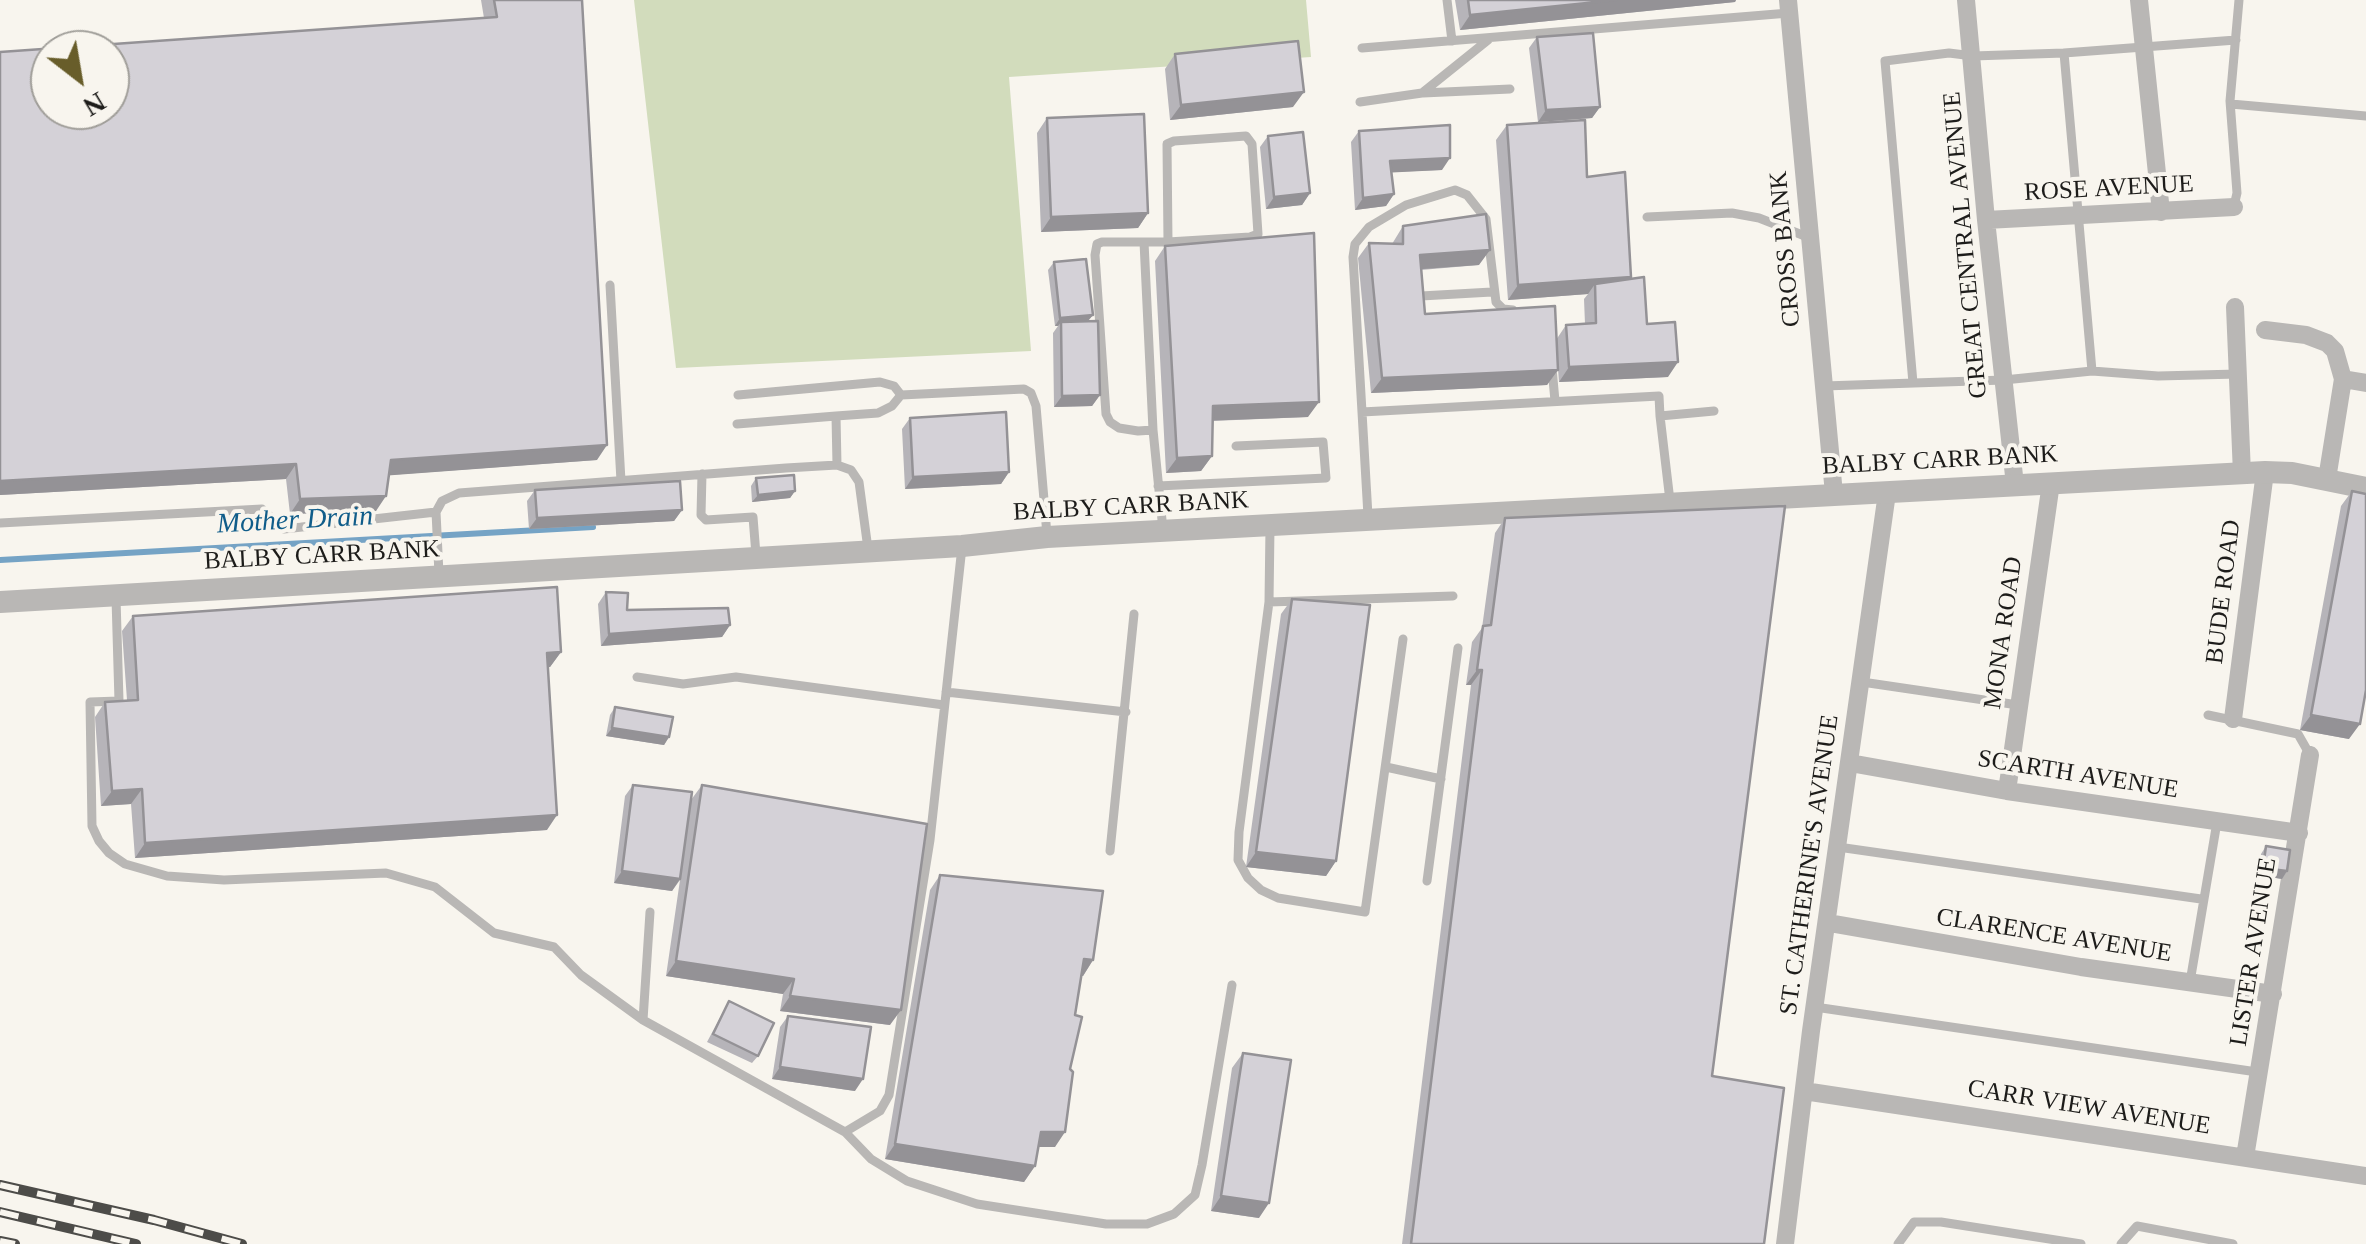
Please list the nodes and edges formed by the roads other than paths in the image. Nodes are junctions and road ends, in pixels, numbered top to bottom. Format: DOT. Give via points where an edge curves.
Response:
graph roads {
  1 [pos="1447,0"];
  2 [pos="1966,0"];
  3 [pos="2140,0"];
  4 [pos="2239,0"];
  5 [pos="1789,7"];
  6 [pos="1490,38"];
  7 [pos="2236,40"];
  8 [pos="1452,41"];
  9 [pos="2144,45"];
  10 [pos="1362,48"];
  11 [pos="2064,53"];
  12 [pos="1974,56"];
  13 [pos="1510,90"];
  14 [pos="1422,93"];
  15 [pos="1360,102"];
  16 [pos="2231,104"];
  17 [pos="2366,116"];
  18 [pos="2234,206"];
  19 [pos="2162,212"];
  20 [pos="2079,215"];
  21 [pos="1646,216"];
  22 [pos="1986,220"];
  23 [pos="1810,238"];
  24 [pos="1144,242"];
  25 [pos="1168,242"];
  26 [pos="610,284"];
  27 [pos="1492,292"];
  28 [pos="1421,296"];
  29 [pos="2235,307"];
  30 [pos="1516,311"];
  31 [pos="2265,330"];
  32 [pos="1552,356"];
  33 [pos="2092,372"];
  34 [pos="2238,374"];
  35 [pos="2343,379"];
  36 [pos="2004,380"];
  37 [pos="1913,383"];
  38 [pos="2366,383"];
  39 [pos="1824,386"];
  40 [pos="738,396"];
  41 [pos="901,396"];
  42 [pos="1555,401"];
  43 [pos="1714,411"];
  44 [pos="1362,412"];
  45 [pos="836,416"];
  46 [pos="1660,416"];
  47 [pos="737,424"];
  48 [pos="1153,430"];
  49 [pos="1236,446"];
  50 [pos="837,466"];
  51 [pos="2254,473"];
  52 [pos="702,474"];
  53 [pos="2327,479"];
  54 [pos="621,480"];
  55 [pos="2051,483"];
  56 [pos="2015,485"];
  57 [pos="1158,486"];
  58 [pos="2366,488"];
  59 [pos="1887,493"];
  60 [pos="1834,494"];
  61 [pos="1670,504"];
  62 [pos="436,518"];
  63 [pos="1368,521"];
  64 [pos="0,522"];
  65 [pos="1270,527"];
  66 [pos="1164,533"];
  67 [pos="1047,538"];
  68 [pos="962,546"];
  69 [pos="869,552"];
  70 [pos="756,558"];
  71 [pos="439,576"];
  72 [pos="115,595"];
  73 [pos="1453,596"];
  74 [pos="0,602"];
  75 [pos="1269,602"];
  76 [pos="1134,614"];
  77 [pos="1403,639"];
  78 [pos="1458,648"];
  79 [pos="637,677"];
  80 [pos="1862,682"];
  81 [pos="946,692"];
  82 [pos="944,705"];
  83 [pos="2018,705"];
  84 [pos="1126,712"];
  85 [pos="2208,715"];
  86 [pos="2234,718"];
  87 [pos="2310,755"];
  88 [pos="1850,763"];
  89 [pos="1386,768"];
  90 [pos="1441,778"];
  91 [pos="2008,791"];
  92 [pos="2217,822"];
  93 [pos="2298,834"];
  94 [pos="1837,847"];
  95 [pos="1110,851"];
  96 [pos="1427,882"];
  97 [pos="2202,899"];
  98 [pos="650,912"];
  99 [pos="1829,923"];
  100 [pos="2190,982"];
  101 [pos="1232,985"];
  102 [pos="2273,994"];
  103 [pos="1815,1007"];
  104 [pos="643,1020"];
  105 [pos="2260,1073"];
  106 [pos="1804,1091"];
  107 [pos="845,1132"];
  108 [pos="2245,1157"];
  109 [pos="2366,1176"];
  110 [pos="1785,1244"];
  111 [pos="1898,1244"];
  112 [pos="2081,1244"];
  113 [pos="2122,1244"];
  114 [pos="2233,1244"];
  1 -- 8 [label="lane"];
  2 -- 12 [label="street, GREAT CENTRAL AVENUE"];
  3 -- 9 [label="street"];
  4 -- 7 [label="lane"];
  5 -- 6 [label="lane"];
  5 -- 23 [label="street, CROSS BANK"];
  6 -- 8 [label="lane"];
  6 -- 14 [label="lane"];
  7 -- 9 [label="lane"];
  7 -- 16 [label="lane"];
  8 -- 10 [label="lane"];
  9 -- 11 [label="lane"];
  9 -- 19 [label="street"];
  11 -- 12 [label="lane"];
  11 -- 20 [label="lane"];
  12 -- 22 [label="street, GREAT CENTRAL AVENUE"];
  12 -- 37 [label="lane" via="1884,66"];
  13 -- 14 [label="lane"];
  14 -- 15 [label="lane"];
  16 -- 17 [label="lane"];
  16 -- 18 [label="lane"];
  18 -- 19 [label="street, ROSE AVENUE"];
  19 -- 20 [label="street, ROSE AVENUE"];
  20 -- 22 [label="street, ROSE AVENUE"];
  20 -- 33 [label="lane"];
  21 -- 23 [label="lane" via="1732,213"];
  22 -- 36 [label="street, GREAT CENTRAL AVENUE"];
  23 -- 39 [label="street, CROSS BANK"];
  24 -- 25 [label="lane"];
  24 -- 48 [label="lane"];
  24 -- 48 [label="lane" via="1102,242 1095,256 1106,414 1119,428"];
  25 -- 25 [label="lane" via="1258,234 1246,136 1167,144"];
  26 -- 54 [label="lane"];
  27 -- 28 [label="lane"];
  27 -- 30 [label="lane" via="1502,309"];
  27 -- 44 [label="lane" via="1486,218 1467,195 1455,190 1406,205 1370,227 1353,257"];
  29 -- 34 [label="street, BUDE ROAD"];
  31 -- 35 [label="street" via="2326,343"];
  32 -- 42 [label="lane"];
  33 -- 34 [label="lane"];
  33 -- 36 [label="lane"];
  34 -- 51 [label="street, BUDE ROAD"];
  35 -- 38 [label="street"];
  35 -- 53 [label="street"];
  36 -- 37 [label="lane"];
  36 -- 56 [label="street, GREAT CENTRAL AVENUE"];
  37 -- 39 [label="lane"];
  39 -- 60 [label="street, CROSS BANK"];
  40 -- 41 [label="lane" via="880,382"];
  41 -- 45 [label="lane" via="878,414"];
  41 -- 67 [label="lane" via="1024,388 1031,393"];
  42 -- 44 [label="lane"];
  42 -- 46 [label="lane" via="1658,396"];
  43 -- 46 [label="lane"];
  44 -- 63 [label="lane"];
  45 -- 47 [label="lane"];
  45 -- 50 [label="lane"];
  46 -- 61 [label="lane"];
  48 -- 57 [label="lane"];
  49 -- 57 [label="lane" via="1323,442 1326,478"];
  50 -- 52 [label="lane"];
  50 -- 69 [label="lane" via="851,470 858,482"];
  51 -- 53 [label="street, BALBY CARR BANK"];
  51 -- 55 [label="street, BALBY CARR BANK"];
  51 -- 86 [label="street, BUDE ROAD"];
  52 -- 54 [label="lane"];
  52 -- 70 [label="lane" via="701,515 753,517"];
  53 -- 58 [label="street, BALBY CARR BANK"];
  54 -- 62 [label="lane" via="459,493 442,501"];
  55 -- 56 [label="street, BALBY CARR BANK"];
  55 -- 83 [label="street, MONA ROAD"];
  56 -- 59 [label="street, BALBY CARR BANK"];
  57 -- 66 [label="lane"];
  59 -- 60 [label="street, BALBY CARR BANK"];
  59 -- 80 [label="street, ST. CATHERINE'S AVENUE"];
  60 -- 61 [label="street, BALBY CARR BANK"];
  61 -- 63 [label="street, BALBY CARR BANK"];
  62 -- 64 [label="lane" via="284,529 262,509"];
  62 -- 71 [label="lane"];
  63 -- 65 [label="street, BALBY CARR BANK"];
  65 -- 66 [label="street, BALBY CARR BANK"];
  65 -- 75 [label="lane"];
  66 -- 67 [label="street, BALBY CARR BANK"];
  67 -- 68 [label="street, BALBY CARR BANK"];
  68 -- 69 [label="street, BALBY CARR BANK"];
  68 -- 81 [label="lane"];
  69 -- 70 [label="street, BALBY CARR BANK"];
  70 -- 71 [label="street, BALBY CARR BANK"];
  71 -- 72 [label="street, BALBY CARR BANK"];
  72 -- 74 [label="street, BALBY CARR BANK"];
  72 -- 104 [label="lane" via="119,700 90,702 92,826 109,853 166,876 386,873 414,879 494,932 554,947 580,975"];
  73 -- 75 [label="lane"];
  75 -- 89 [label="lane" via="1239,832 1238,860 1248,878 1278,898 1366,912"];
  76 -- 84 [label="lane"];
  77 -- 89 [label="lane"];
  78 -- 90 [label="lane"];
  79 -- 82 [label="lane" via="683,684 736,677"];
  80 -- 83 [label="lane"];
  80 -- 88 [label="street, ST. CATHERINE'S AVENUE"];
  81 -- 82 [label="lane"];
  81 -- 84 [label="lane"];
  82 -- 107 [label="lane" via="889,1095 880,1112"];
  83 -- 91 [label="street, MONA ROAD"];
  84 -- 95 [label="lane"];
  85 -- 86 [label="lane"];
  86 -- 87 [label="lane" via="2298,734"];
  87 -- 93 [label="street, LISTER AVENUE"];
  88 -- 91 [label="street, SCARTH AVENUE"];
  88 -- 94 [label="street, ST. CATHERINE'S AVENUE"];
  89 -- 90 [label="lane"];
  90 -- 96 [label="lane"];
  91 -- 92 [label="street, SCARTH AVENUE"];
  92 -- 93 [label="street, SCARTH AVENUE"];
  92 -- 97 [label="lane"];
  93 -- 102 [label="street, LISTER AVENUE"];
  94 -- 97 [label="lane"];
  94 -- 99 [label="street, ST. CATHERINE'S AVENUE"];
  97 -- 100 [label="lane"];
  98 -- 104 [label="lane"];
  99 -- 100 [label="street, CLARENCE AVENUE"];
  99 -- 103 [label="street, ST. CATHERINE'S AVENUE"];
  100 -- 102 [label="street, CLARENCE AVENUE"];
  101 -- 107 [label="lane" via="1194,1194 1174,1214 1147,1224 1106,1224 977,1204 906,1180 871,1159"];
  102 -- 105 [label="street, LISTER AVENUE"];
  103 -- 105 [label="lane"];
  103 -- 106 [label="street, ST. CATHERINE'S AVENUE"];
  104 -- 107 [label="lane"];
  105 -- 108 [label="street, LISTER AVENUE"];
  106 -- 108 [label="street, CARR VIEW AVENUE"];
  106 -- 110 [label="street, ST. CATHERINE'S AVENUE"];
  108 -- 109 [label="street, CARR VIEW AVENUE"];
  111 -- 112 [label="lane" via="1914,1222"];
  113 -- 114 [label="lane" via="2137,1226"];
}
